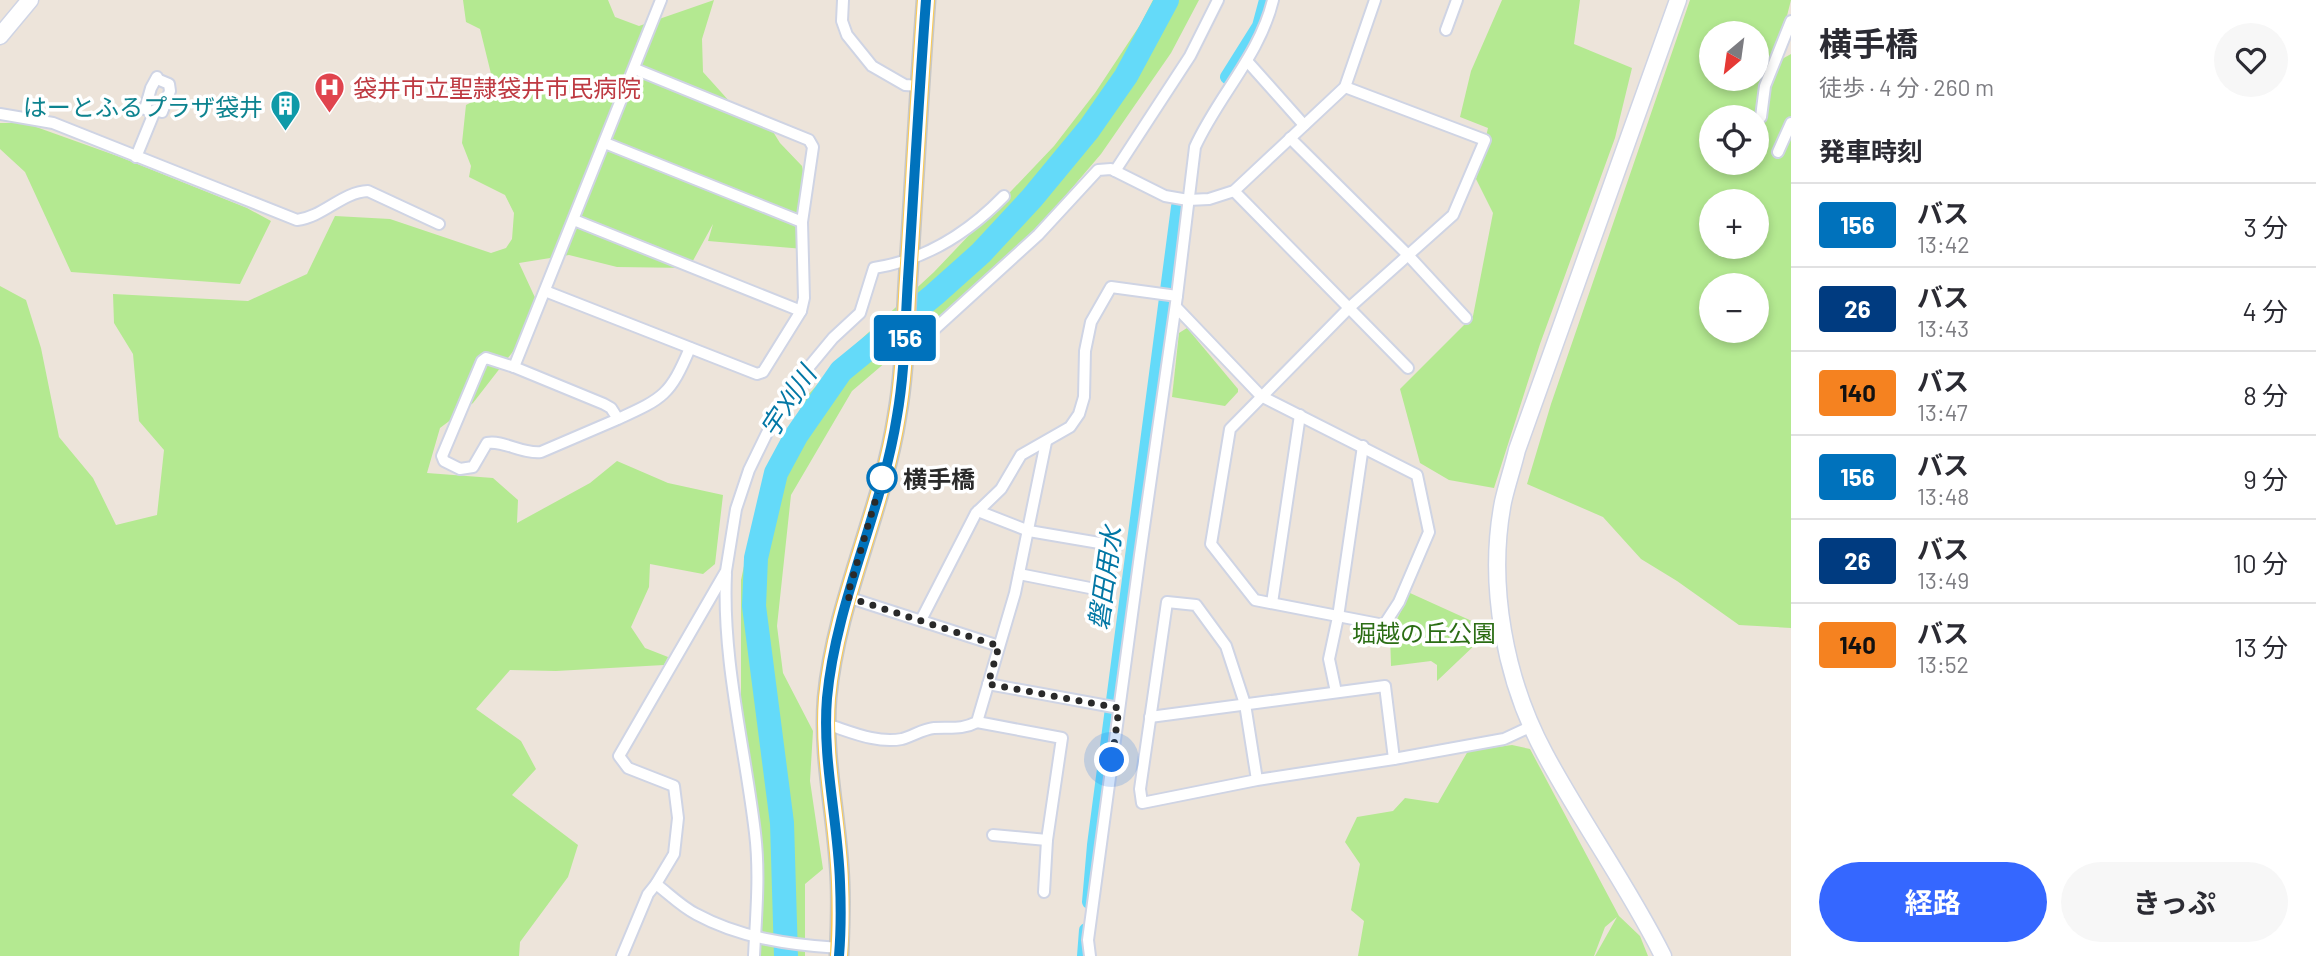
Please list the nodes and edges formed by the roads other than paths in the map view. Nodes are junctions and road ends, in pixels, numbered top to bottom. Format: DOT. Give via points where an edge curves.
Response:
graph roads {
  1 [pos="30,0"];
  2 [pos="660,0"];
  3 [pos="844,0"];
  4 [pos="926,0"];
  5 [pos="1218,0"];
  6 [pos="1273,0"];
  7 [pos="1375,0"];
  8 [pos="1457,0"];
  9 [pos="1678,0"];
  10 [pos="1790,25"];
  11 [pos="1446,30"];
  12 [pos="0,36"];
  13 [pos="1247,61"];
  14 [pos="635,69"];
  15 [pos="920,86"];
  16 [pos="1345,87"];
  17 [pos="1763,105"];
  18 [pos="153,113"];
  19 [pos="0,114"];
  20 [pos="1791,122"];
  21 [pos="1304,125"];
  22 [pos="1290,138"];
  23 [pos="605,143"];
  24 [pos="1778,152"];
  25 [pos="136,157"];
  26 [pos="1115,171"];
  27 [pos="1234,191"];
  28 [pos="1004,196"];
  29 [pos="1188,200"];
  30 [pos="574,220"];
  31 [pos="802,222"];
  32 [pos="439,224"];
  33 [pos="1408,256"];
  34 [pos="910,260"];
  35 [pos="545,291"];
  36 [pos="1171,297"];
  37 [pos="1350,307"];
  38 [pos="801,311"];
  39 [pos="1466,318"];
  40 [pos="690,348"];
  41 [pos="904,350"];
  42 [pos="514,367"];
  43 [pos="1408,368"];
  44 [pos="1261,396"];
  45 [pos="1300,415"];
  46 [pos="618,419"];
  47 [pos="1046,442"];
  48 [pos="1363,446"];
  49 [pos="978,511"];
  50 [pos="1029,531"];
  51 [pos="1117,547"];
  52 [pos="726,571"];
  53 [pos="1019,574"];
  54 [pos="1110,592"];
  55 [pos="847,597"];
  56 [pos="1272,603"];
  57 [pos="1338,617"];
  58 [pos="921,620"];
  59 [pos="999,646"];
  60 [pos="988,684"];
  61 [pos="1336,692"];
  62 [pos="1245,704"];
  63 [pos="1119,708"];
  64 [pos="1150,717"];
  65 [pos="976,722"];
  66 [pos="826,724"];
  67 [pos="1532,726"];
  68 [pos="1394,759"];
  69 [pos="1257,780"];
  70 [pos="993,835"];
  71 [pos="1046,840"];
  72 [pos="656,884"];
  73 [pos="1044,892"];
  74 [pos="757,938"];
  75 [pos="810,951"];
  76 [pos="839,952"];
  77 [pos="622,956"];
  78 [pos="754,956"];
  79 [pos="1090,956"];
  80 [pos="1663,956"];
  1 -- 12 [label="street"];
  2 -- 14 [label="street"];
  3 -- 15 [label="street" via="842,21 847,36 872,66 905,85"];
  4 -- 15 [label="main road"];
  5 -- 26 [label="street" via="1190,56"];
  6 -- 13 [label="street" via="1268,23"];
  7 -- 16 [label="street"];
  8 -- 11 [label="street"];
  9 -- 67 [label="street" via="1517,450 1503,503 1500,606 1511,667"];
  10 -- 17 [label="street" via="1765,86"];
  13 -- 21 [label="street"];
  13 -- 29 [label="street" via="1203,128 1195,147"];
  14 -- 23 [label="street"];
  14 -- 31 [label="street" via="809,140 813,147"];
  15 -- 34 [label="main road"];
  16 -- 21 [label="street"];
  16 -- 33 [label="street" via="1485,141 1453,215"];
  18 -- 18 [label="street" via="162,112 170,91 169,84 157,78 145,109"];
  18 -- 25 [label="street"];
  19 -- 25 [label="street" via="53,123"];
  20 -- 24 [label="street"];
  21 -- 22 [label="street"];
  22 -- 27 [label="street"];
  22 -- 33 [label="street"];
  23 -- 30 [label="street"];
  23 -- 31 [label="street"];
  25 -- 32 [label="street" via="297,220 368,191"];
  26 -- 29 [label="street" via="1165,196"];
  26 -- 41 [label="street" via="1098,170 1038,235"];
  27 -- 29 [label="street" via="1209,200"];
  27 -- 37 [label="street"];
  28 -- 34 [label="street" via="954,238"];
  29 -- 36 [label="street"];
  30 -- 35 [label="street"];
  30 -- 38 [label="street"];
  31 -- 38 [label="street"];
  33 -- 37 [label="street"];
  33 -- 39 [label="street"];
  34 -- 41 [label="main road"];
  34 -- 52 [label="street" via="874,268 860,313 799,379 767,433 736,509"];
  35 -- 40 [label="street"];
  35 -- 42 [label="street"];
  36 -- 44 [label="street"];
  36 -- 47 [label="street" via="1111,286 1091,322 1079,414"];
  36 -- 63 [label="street"];
  37 -- 43 [label="street"];
  37 -- 44 [label="street"];
  38 -- 40 [label="street" via="763,372 757,374"];
  40 -- 46 [label="street" via="668,390 655,402"];
  41 -- 55 [label="main road" via="897,417"];
  42 -- 46 [label="street" via="604,404"];
  42 -- 46 [label="street" via="486,358 482,361 442,456 444,461 460,469 473,467 487,443 494,442 528,453 541,452"];
  44 -- 45 [label="street"];
  44 -- 56 [label="street" via="1230,429 1212,544 1255,600"];
  45 -- 48 [label="street"];
  45 -- 56 [label="street"];
  47 -- 49 [label="street" via="1021,455 1001,489"];
  47 -- 50 [label="street"];
  48 -- 57 [label="street"];
  48 -- 57 [label="street" via="1417,475 1429,532 1384,625"];
  49 -- 50 [label="street"];
  49 -- 58 [label="street"];
  50 -- 51 [label="street"];
  50 -- 53 [label="street"];
  52 -- 72 [label="street" via="619,757 628,768 674,786 678,818 674,854"];
  52 -- 74 [label="street" via="728,653 756,835"];
  53 -- 54 [label="street"];
  53 -- 59 [label="street"];
  55 -- 58 [label="street"];
  55 -- 66 [label="main road" via="834,652"];
  56 -- 57 [label="street"];
  57 -- 61 [label="street" via="1329,659"];
  58 -- 59 [label="street"];
  59 -- 60 [label="street"];
  60 -- 63 [label="street"];
  60 -- 65 [label="street"];
  61 -- 62 [label="street"];
  61 -- 68 [label="street" via="1385,686"];
  62 -- 64 [label="street"];
  62 -- 64 [label="street" via="1226,646 1196,605 1167,601"];
  62 -- 69 [label="street"];
  63 -- 79 [label="street" via="1088,940"];
  64 -- 69 [label="street" via="1142,803"];
  65 -- 66 [label="street" via="966,728 931,728 901,739 874,739"];
  65 -- 71 [label="street" via="1062,738"];
  66 -- 76 [label="main road" via="840,881"];
  67 -- 68 [label="street" via="1504,739"];
  67 -- 80 [label="street"];
  68 -- 69 [label="street"];
  70 -- 71 [label="street"];
  71 -- 73 [label="street"];
  72 -- 74 [label="street" via="694,913"];
  72 -- 77 [label="street"];
  74 -- 75 [label="street"];
  74 -- 78 [label="street"];
  75 -- 76 [label="street"];
}
